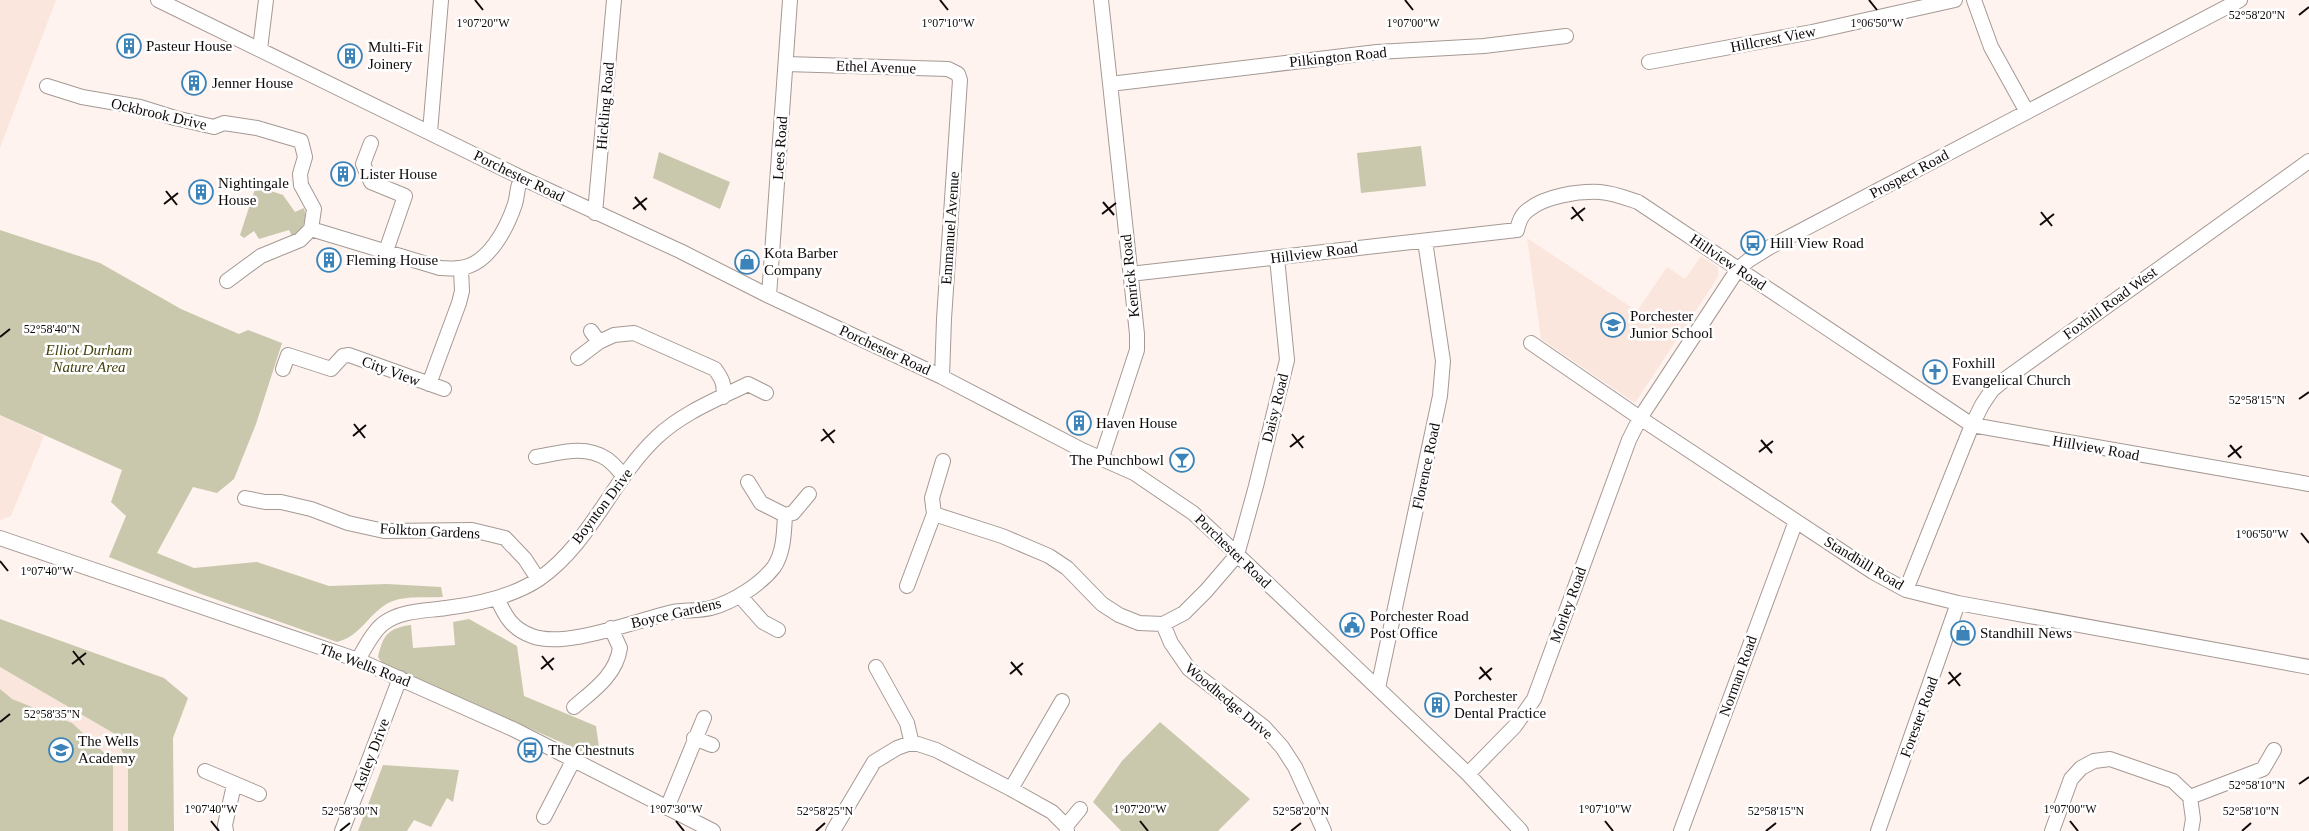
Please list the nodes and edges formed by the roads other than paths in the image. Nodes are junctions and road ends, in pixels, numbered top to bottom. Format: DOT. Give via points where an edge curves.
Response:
graph roads {
  1 [pos="158,0"];
  2 [pos="266,0"];
  3 [pos="441,0"];
  4 [pos="614,0"];
  5 [pos="790,0"];
  6 [pos="1101,0"];
  7 [pos="1955,0"];
  8 [pos="1974,0"];
  9 [pos="2240,0"];
  10 [pos="1566,36"];
  11 [pos="260,49"];
  12 [pos="1649,62"];
  13 [pos="786,64"];
  14 [pos="960,80"];
  15 [pos="1110,84"];
  16 [pos="47,86"];
  17 [pos="2027,112"];
  18 [pos="430,132"];
  19 [pos="371,143"];
  20 [pos="2309,161"];
  21 [pos="522,178"];
  22 [pos="595,212"];
  23 [pos="311,229"];
  24 [pos="1425,241"];
  25 [pos="386,251"];
  26 [pos="1277,258"];
  27 [pos="461,268"];
  28 [pos="1738,269"];
  29 [pos="1130,274"];
  30 [pos="227,281"];
  31 [pos="769,296"];
  32 [pos="1531,343"];
  33 [pos="578,358"];
  34 [pos="283,369"];
  35 [pos="942,377"];
  36 [pos="429,384"];
  37 [pos="444,389"];
  38 [pos="766,393"];
  39 [pos="723,397"];
  40 [pos="1645,422"];
  41 [pos="1972,425"];
  42 [pos="536,457"];
  43 [pos="1102,457"];
  44 [pos="943,461"];
  45 [pos="624,476"];
  46 [pos="748,482"];
  47 [pos="2309,484"];
  48 [pos="809,494"];
  49 [pos="245,498"];
  50 [pos="934,514"];
  51 [pos="786,515"];
  52 [pos="1796,521"];
  53 [pos="0,538"];
  54 [pos="1237,555"];
  55 [pos="538,579"];
  56 [pos="907,586"];
  57 [pos="1906,590"];
  58 [pos="740,596"];
  59 [pos="497,598"];
  60 [pos="1958,602"];
  61 [pos="1163,624"];
  62 [pos="611,628"];
  63 [pos="778,630"];
  64 [pos="358,660"];
  65 [pos="876,667"];
  66 [pos="2309,667"];
  67 [pos="400,678"];
  68 [pos="1378,688"];
  69 [pos="1062,701"];
  70 [pos="574,707"];
  71 [pos="704,718"];
  72 [pos="694,738"];
  73 [pos="912,744"];
  74 [pos="712,746"];
  75 [pos="2274,750"];
  76 [pos="574,759"];
  77 [pos="205,770"];
  78 [pos="1468,774"];
  79 [pos="234,785"];
  80 [pos="1011,789"];
  81 [pos="259,794"];
  82 [pos="2190,797"];
  83 [pos="668,808"];
  84 [pos="1080,809"];
  85 [pos="544,817"];
  86 [pos="1066,828"];
  87 [pos="226,831"];
  88 [pos="342,831"];
  89 [pos="713,831"];
  90 [pos="833,831"];
  91 [pos="1324,831"];
  92 [pos="1521,831"];
  93 [pos="1681,831"];
  94 [pos="1878,831"];
  95 [pos="2052,831"];
  96 [pos="2191,831"];
  1 -- 11 [label="street, Porchester Road"];
  2 -- 11 [label="street"];
  3 -- 18 [label="street"];
  4 -- 22 [label="street, Hickling Road"];
  5 -- 13 [label="street, Lees Road"];
  6 -- 15 [label="street, Kenrick Road"];
  7 -- 12 [label="street, Hillcrest View" via="1812,32"];
  8 -- 17 [label="street" via="1992,47"];
  9 -- 17 [label="street, Prospect Road"];
  10 -- 15 [label="street, Pilkington Road" via="1484,46 1377,52"];
  11 -- 18 [label="street, Porchester Road"];
  13 -- 14 [label="street, Ethel Avenue" via="948,69 958,74"];
  13 -- 31 [label="street, Lees Road"];
  14 -- 35 [label="street, Emmanuel Avenue"];
  15 -- 29 [label="street, Kenrick Road"];
  16 -- 23 [label="street, Ockbrook Drive" via="70,99 140,107 214,127 224,123 257,128 302,142 305,157 300,174 301,185 314,209"];
  17 -- 28 [label="street, Prospect Road" via="1765,250"];
  18 -- 21 [label="street, Porchester Road"];
  19 -- 25 [label="street" via="363,164 371,182 406,196"];
  20 -- 41 [label="street, Foxhill Road West" via="2004,380 1987,397"];
  21 -- 22 [label="street, Porchester Road"];
  21 -- 27 [label="street" via="507,225 499,239 476,262"];
  22 -- 31 [label="street, Porchester Road"];
  23 -- 25 [label="street"];
  23 -- 30 [label="street" via="300,240 261,256"];
  24 -- 26 [label="street, Hillview Road"];
  24 -- 28 [label="street, Hillview Road" via="1517,230 1528,209 1540,203 1563,196 1601,192 1638,202"];
  24 -- 68 [label="street, Florence Road" via="1442,361 1440,396"];
  25 -- 27 [label="street" via="440,268"];
  26 -- 29 [label="street, Hillview Road"];
  26 -- 54 [label="street, Daisy Road" via="1287,360"];
  27 -- 36 [label="street, City View" via="459,303"];
  28 -- 40 [label="street, Prospect Road"];
  28 -- 41 [label="street, Hillview Road"];
  29 -- 43 [label="street, Kenrick Road" via="1137,350"];
  31 -- 35 [label="street, Porchester Road"];
  32 -- 40 [label="street, Standhill Road"];
  33 -- 39 [label="street" via="595,336 634,333 715,369 722,379"];
  34 -- 36 [label="street, City View" via="288,355 331,369 343,356 349,356"];
  35 -- 43 [label="street, Porchester Road"];
  36 -- 37 [label="street, City View"];
  38 -- 39 [label="street, Boynton Drive" via="748,384"];
  39 -- 45 [label="street, Boynton Drive" via="691,413 657,436"];
  40 -- 52 [label="street, Standhill Road"];
  40 -- 78 [label="street, Morley Road" via="1618,466 1534,699 1515,726"];
  41 -- 47 [label="street, Hillview Road"];
  41 -- 57 [label="street, Foxhill Road West"];
  42 -- 45 [label="street" via="586,450 606,458"];
  43 -- 54 [label="street, Porchester Road" via="1148,482 1193,513"];
  44 -- 50 [label="street" via="932,498"];
  45 -- 55 [label="street, Boynton Drive" via="584,534 556,565"];
  46 -- 51 [label="street" via="761,503"];
  48 -- 51 [label="street" via="793,513"];
  49 -- 55 [label="street, Folkton Gardens" via="311,509 348,523 384,531 472,530 505,538"];
  50 -- 56 [label="street"];
  50 -- 61 [label="street" via="1035,549 1067,568 1102,604 1119,615 1139,624"];
  51 -- 58 [label="street, Boyce Gardens" via="782,547 773,568"];
  52 -- 57 [label="street, Standhill Road"];
  52 -- 93 [label="street, Norman Road"];
  53 -- 64 [label="street, The Wells Road"];
  54 -- 61 [label="street" via="1184,613"];
  54 -- 68 [label="street, Porchester Road"];
  55 -- 59 [label="street, Boynton Drive"];
  57 -- 60 [label="street, Standhill Road"];
  58 -- 62 [label="street, Boyce Gardens" via="710,608 676,612"];
  58 -- 63 [label="street, Boyce Gardens" via="763,622"];
  59 -- 62 [label="street, Boyce Gardens" via="513,627 533,637 561,639"];
  59 -- 64 [label="street, Boynton Drive" via="393,618 382,624"];
  60 -- 66 [label="street, Standhill Road"];
  60 -- 94 [label="street, Forester Road"];
  61 -- 91 [label="street, Woodhedge Drive" via="1171,644 1189,669 1264,727 1282,747 1295,767"];
  62 -- 70 [label="street, Boyce Gardens" via="620,648 613,670"];
  64 -- 67 [label="street, The Wells Road"];
  65 -- 73 [label="street" via="907,723"];
  67 -- 76 [label="street, The Wells Road"];
  67 -- 88 [label="street, Astley Drive"];
  68 -- 78 [label="street, Porchester Road"];
  69 -- 80 [label="street"];
  71 -- 72 [label="street"];
  72 -- 74 [label="street"];
  72 -- 83 [label="street"];
  73 -- 80 [label="street" via="936,750"];
  73 -- 90 [label="street" via="897,748 874,762"];
  75 -- 82 [label="street" via="2263,769"];
  76 -- 83 [label="street, The Wells Road"];
  76 -- 85 [label="street"];
  77 -- 79 [label="street"];
  78 -- 92 [label="street, Porchester Road"];
  79 -- 81 [label="street"];
  79 -- 87 [label="street"];
  80 -- 86 [label="street" via="1052,812"];
  82 -- 95 [label="street" via="2173,781 2110,759 2094,761 2071,779"];
  82 -- 96 [label="street"];
  83 -- 89 [label="street, The Wells Road"];
  84 -- 86 [label="street"];
}
